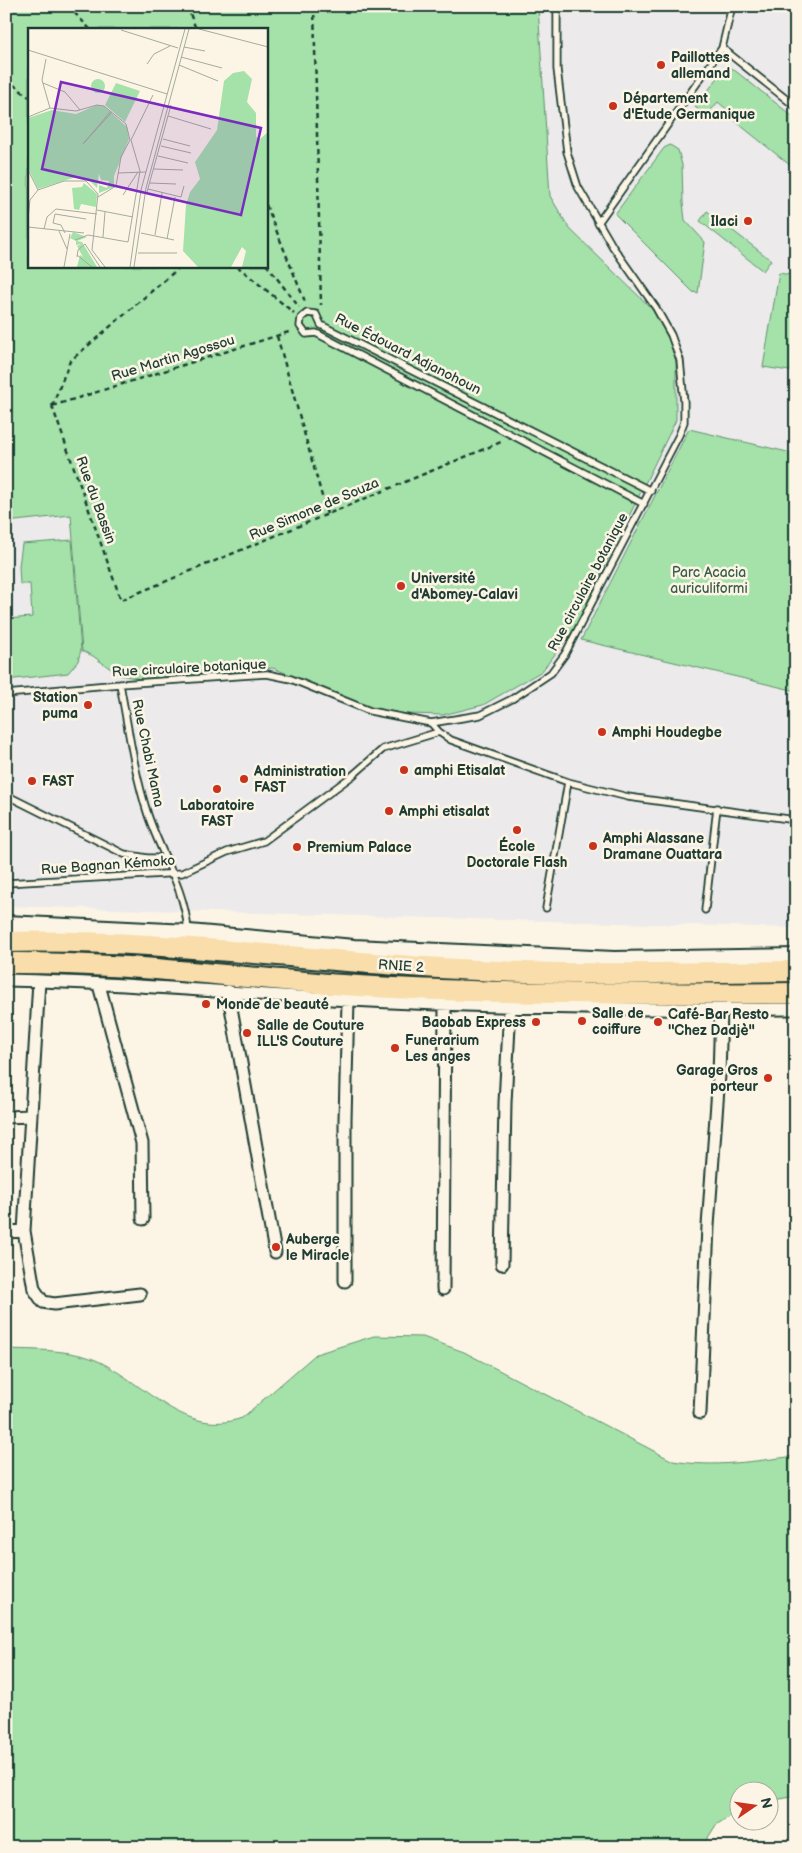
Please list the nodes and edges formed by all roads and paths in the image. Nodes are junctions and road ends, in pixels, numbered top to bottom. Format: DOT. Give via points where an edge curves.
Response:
graph roads {
  1 [pos="68,6"];
  2 [pos="187,6"];
  3 [pos="314,6"];
  4 [pos="557,6"];
  5 [pos="732,6"];
  6 [pos="89,28"];
  7 [pos="196,28"];
  8 [pos="722,48"];
  9 [pos="6,78"];
  10 [pos="28,96"];
  11 [pos="796,107"];
  12 [pos="268,211"];
  13 [pos="598,223"];
  14 [pos="268,267"];
  15 [pos="179,268"];
  16 [pos="240,268"];
  17 [pos="305,315"];
  18 [pos="321,321"];
  19 [pos="301,328"];
  20 [pos="277,336"];
  21 [pos="52,406"];
  22 [pos="514,436"];
  23 [pos="651,491"];
  24 [pos="644,504"];
  25 [pos="327,514"];
  26 [pos="121,600"];
  27 [pos="120,684"];
  28 [pos="6,694"];
  29 [pos="431,723"];
  30 [pos="439,732"];
  31 [pos="568,782"];
  32 [pos="6,795"];
  33 [pos="717,808"];
  34 [pos="796,820"];
  35 [pos="166,858"];
  36 [pos="172,873"];
  37 [pos="6,883"];
  38 [pos="546,908"];
  39 [pos="705,910"];
  40 [pos="6,924"];
  41 [pos="6,942"];
  42 [pos="189,955"];
  43 [pos="796,957"];
  44 [pos="6,964"];
  45 [pos="796,971"];
  46 [pos="6,980"];
  47 [pos="40,981"];
  48 [pos="99,984"];
  49 [pos="228,991"];
  50 [pos="796,993"];
  51 [pos="348,1000"];
  52 [pos="445,1005"];
  53 [pos="510,1007"];
  54 [pos="796,1009"];
  55 [pos="721,1010"];
  56 [pos="32,1116"];
  57 [pos="6,1117"];
  58 [pos="143,1220"];
  59 [pos="24,1231"];
  60 [pos="6,1232"];
  61 [pos="275,1252"];
  62 [pos="502,1264"];
  63 [pos="346,1282"];
  64 [pos="443,1289"];
  65 [pos="140,1294"];
  66 [pos="700,1413"];
  1 -- 6 [label="path"];
  2 -- 7 [label="path"];
  3 -- 18 [label="path"];
  4 -- 13 [label="lane, Rue circulaire botanique" via="557,70 567,152 578,187"];
  5 -- 8 [label="lane"];
  8 -- 11 [label="lane"];
  8 -- 13 [label="lane"];
  9 -- 10 [label="path"];
  12 -- 17 [label="path"];
  13 -- 23 [label="lane, Rue circulaire botanique" via="656,308 671,334 680,360 684,422"];
  14 -- 17 [label="path"];
  15 -- 21 [label="path" via="70,361"];
  16 -- 17 [label="path"];
  17 -- 18 [label="lane, Rue Édouard Adjanohoun" via="316,314"];
  17 -- 19 [label="lane"];
  18 -- 23 [label="lane, Rue Édouard Adjanohoun" via="321,325"];
  19 -- 20 [label="path, Rue Martin Agossou"];
  19 -- 22 [label="lane, Rue Édouard Adjanohoun" via="306,334 316,333"];
  20 -- 21 [label="path, Rue Martin Agossou"];
  20 -- 25 [label="path"];
  21 -- 26 [label="path, Rue du Bassin"];
  22 -- 24 [label="lane, Rue Édouard Adjanohoun"];
  22 -- 25 [label="path, Rue Simone de Souza"];
  23 -- 24 [label="lane, Rue circulaire botanique"];
  24 -- 29 [label="lane, Rue circulaire botanique" via="581,628 551,672 512,699 480,714"];
  25 -- 26 [label="path, Rue Simone de Souza"];
  27 -- 28 [label="lane, Rue circulaire botanique"];
  27 -- 29 [label="lane, Rue circulaire botanique" via="267,674 291,679 370,711"];
  27 -- 35 [label="lane, Rue Chabi Mama" via="139,784"];
  29 -- 30 [label="lane"];
  30 -- 31 [label="lane" via="451,740"];
  30 -- 36 [label="lane, Rue Bagnan Kémoko" via="383,749 264,841 228,852 182,873"];
  31 -- 33 [label="lane" via="628,797"];
  31 -- 38 [label="lane"];
  32 -- 35 [label="lane" via="124,854"];
  33 -- 34 [label="lane"];
  33 -- 39 [label="lane"];
  35 -- 36 [label="lane, Rue Chabi Mama"];
  36 -- 37 [label="lane, Rue Bagnan Kémoko"];
  36 -- 42 [label="lane, Rue Chabi Mama" via="187,912"];
  40 -- 42 [label="street"];
  41 -- 42 [label="highway, RNIE 2 / RNIE 2" via="45,941"];
  42 -- 43 [label="street" via="354,948 614,960"];
  42 -- 44 [label="highway, RNIE 2 / RNIE 2"];
  42 -- 45 [label="highway, RNIE 2 / RNIE 2" via="543,973"];
  42 -- 50 [label="highway, RNIE 2 / RNIE 2" via="342,984 475,992 610,995"];
  46 -- 47 [label="street"];
  47 -- 48 [label="street"];
  47 -- 56 [label="street"];
  48 -- 49 [label="street"];
  48 -- 58 [label="street" via="142,1143"];
  49 -- 51 [label="street"];
  49 -- 61 [label="street"];
  51 -- 52 [label="street"];
  51 -- 63 [label="street"];
  52 -- 53 [label="street"];
  52 -- 64 [label="street"];
  53 -- 55 [label="street"];
  53 -- 62 [label="street"];
  54 -- 55 [label="street"];
  55 -- 66 [label="street"];
  56 -- 57 [label="street"];
  56 -- 59 [label="street"];
  59 -- 60 [label="street"];
  59 -- 65 [label="street" via="34,1290 43,1302 54,1304"];
}
